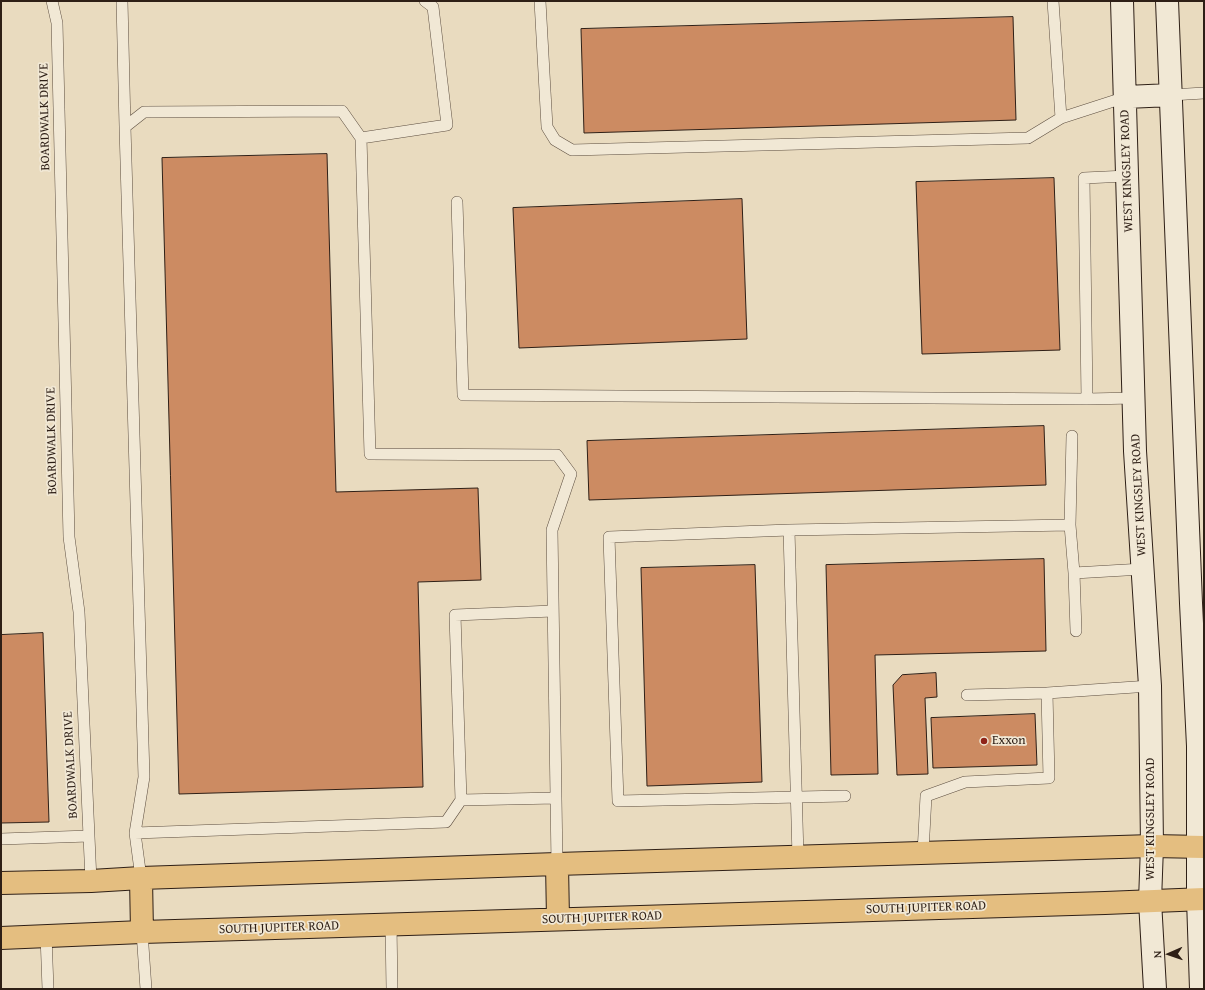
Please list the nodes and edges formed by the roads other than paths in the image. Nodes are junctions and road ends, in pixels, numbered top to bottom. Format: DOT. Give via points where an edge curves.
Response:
graph roads {
  1 [pos="52,1"];
  2 [pos="122,1"];
  3 [pos="425,1"];
  4 [pos="540,1"];
  5 [pos="1053,1"];
  6 [pos="1122,1"];
  7 [pos="1168,1"];
  8 [pos="1204,93"];
  9 [pos="1170,95"];
  10 [pos="1126,97"];
  11 [pos="1061,118"];
  12 [pos="125,127"];
  13 [pos="361,138"];
  14 [pos="1128,176"];
  15 [pos="457,202"];
  16 [pos="1134,398"];
  17 [pos="1087,399"];
  18 [pos="1072,436"];
  19 [pos="1070,525"];
  20 [pos="789,530"];
  21 [pos="1143,569"];
  22 [pos="1074,573"];
  23 [pos="1197,603"];
  24 [pos="553,611"];
  25 [pos="1076,631"];
  26 [pos="1150,686"];
  27 [pos="1048,693"];
  28 [pos="966,695"];
  29 [pos="796,796"];
  30 [pos="845,796"];
  31 [pos="556,798"];
  32 [pos="461,800"];
  33 [pos="135,833"];
  34 [pos="88,836"];
  35 [pos="1,839"];
  36 [pos="1152,846"];
  37 [pos="1201,847"];
  38 [pos="923,853"];
  39 [pos="798,856"];
  40 [pos="557,864"];
  41 [pos="141,878"];
  42 [pos="90,881"];
  43 [pos="1,883"];
  44 [pos="1201,899"];
  45 [pos="1150,901"];
  46 [pos="558,919"];
  47 [pos="391,924"];
  48 [pos="142,932"];
  49 [pos="46,936"];
  50 [pos="1,938"];
  51 [pos="48,989"];
  52 [pos="146,989"];
  53 [pos="392,989"];
  54 [pos="1155,989"];
  55 [pos="1201,989"];
  1 -- 34 [label="lane, BOARDWALK DRIVE" via="57,23 69,536 79,612"];
  2 -- 12 [label="lane"];
  3 -- 13 [label="lane" via="433,7 448,125"];
  4 -- 11 [label="lane" via="547,127 555,140 572,150 1028,138"];
  5 -- 11 [label="lane"];
  6 -- 10 [label="main road, WEST KINGSLEY ROAD"];
  7 -- 9 [label="main road"];
  8 -- 9 [label="lane"];
  9 -- 10 [label="main road"];
  9 -- 23 [label="main road"];
  10 -- 11 [label="lane"];
  10 -- 14 [label="main road, WEST KINGSLEY ROAD"];
  12 -- 13 [label="lane" via="144,112 342,111"];
  12 -- 33 [label="lane" via="144,777"];
  13 -- 24 [label="lane" via="370,454 557,455 571,474 552,530"];
  14 -- 16 [label="main road, WEST KINGSLEY ROAD"];
  14 -- 17 [label="lane" via="1084,178"];
  15 -- 17 [label="lane" via="463,395"];
  16 -- 17 [label="lane"];
  16 -- 21 [label="main road, WEST KINGSLEY ROAD"];
  18 -- 19 [label="lane"];
  19 -- 20 [label="lane"];
  19 -- 22 [label="lane"];
  20 -- 29 [label="lane"];
  20 -- 29 [label="lane" via="609,537 609,545 618,801"];
  21 -- 22 [label="lane"];
  21 -- 26 [label="main road, WEST KINGSLEY ROAD"];
  22 -- 25 [label="lane"];
  23 -- 37 [label="main road"];
  24 -- 31 [label="lane"];
  24 -- 32 [label="lane" via="455,615"];
  26 -- 27 [label="lane"];
  26 -- 36 [label="main road, WEST KINGSLEY ROAD"];
  27 -- 28 [label="lane"];
  27 -- 38 [label="lane" via="1049,778 965,782 926,796"];
  29 -- 30 [label="lane"];
  29 -- 39 [label="lane"];
  31 -- 32 [label="lane"];
  31 -- 40 [label="lane"];
  32 -- 33 [label="lane" via="446,822"];
  33 -- 41 [label="lane"];
  34 -- 35 [label="lane"];
  34 -- 42 [label="lane, BOARDWALK DRIVE"];
  36 -- 37 [label="main road"];
  36 -- 38 [label="main road"];
  36 -- 45 [label="main road, WEST KINGSLEY ROAD"];
  37 -- 44 [label="main road"];
  38 -- 39 [label="main road"];
  39 -- 40 [label="main road"];
  40 -- 41 [label="main road"];
  40 -- 46 [label="main road"];
  41 -- 42 [label="main road"];
  41 -- 48 [label="main road"];
  42 -- 43 [label="main road"];
  44 -- 45 [label="main road, SOUTH JUPITER ROAD"];
  44 -- 55 [label="main road"];
  45 -- 46 [label="main road, SOUTH JUPITER ROAD"];
  45 -- 54 [label="main road, WEST KINGSLEY ROAD"];
  46 -- 47 [label="main road, SOUTH JUPITER ROAD"];
  47 -- 48 [label="main road, SOUTH JUPITER ROAD"];
  47 -- 53 [label="lane"];
  48 -- 49 [label="main road, SOUTH JUPITER ROAD"];
  48 -- 52 [label="lane"];
  49 -- 50 [label="main road, SOUTH JUPITER ROAD"];
  49 -- 51 [label="lane"];
}
